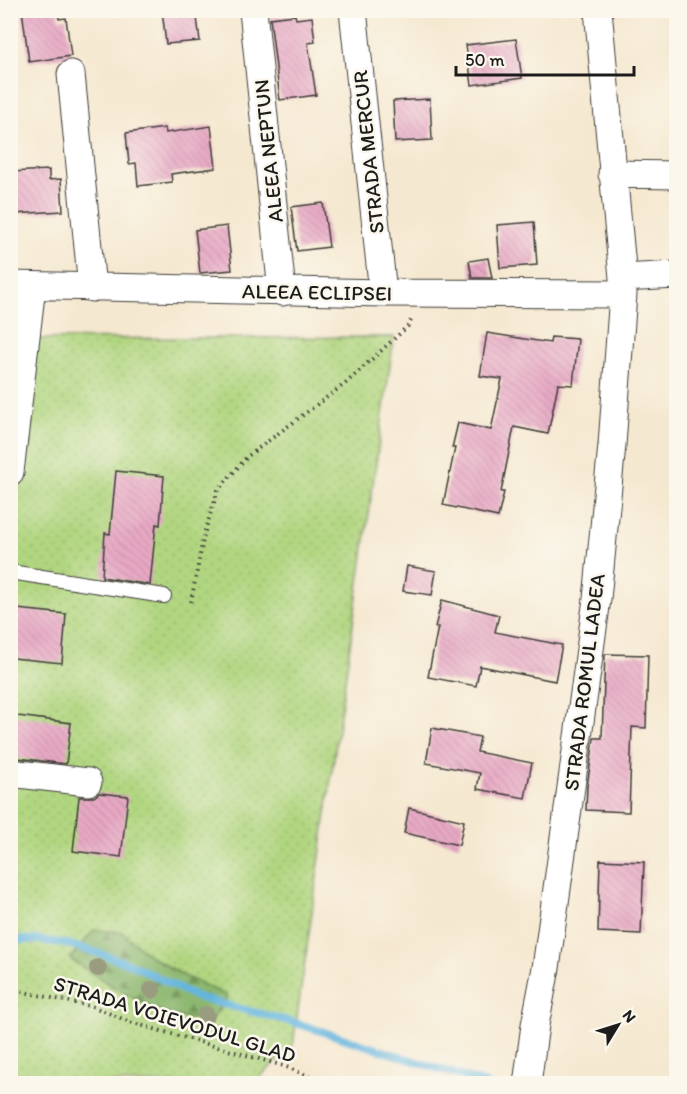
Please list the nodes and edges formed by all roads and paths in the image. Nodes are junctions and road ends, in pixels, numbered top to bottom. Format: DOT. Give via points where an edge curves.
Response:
graph roads {
  1 [pos="253,10"];
  2 [pos="353,10"];
  3 [pos="598,10"];
  4 [pos="71,74"];
  5 [pos="612,174"];
  6 [pos="676,175"];
  7 [pos="676,275"];
  8 [pos="21,286"];
  9 [pos="623,286"];
  10 [pos="92,288"];
  11 [pos="282,292"];
  12 [pos="383,293"];
  13 [pos="427,294"];
  14 [pos="10,472"];
  15 [pos="10,572"];
  16 [pos="164,596"];
  17 [pos="191,602"];
  18 [pos="10,773"];
  19 [pos="88,782"];
  20 [pos="10,989"];
  21 [pos="329,1083"];
  22 [pos="527,1083"];
  1 -- 11 [label="street, ALEEA NEPTUN"];
  2 -- 12 [label="street, STRADA MERCUR"];
  3 -- 5 [label="street, STRADA ROMUL LADEA"];
  4 -- 10 [label="street"];
  5 -- 6 [label="street"];
  5 -- 9 [label="street, STRADA ROMUL LADEA"];
  7 -- 9 [label="street"];
  8 -- 10 [label="street, ALEEA ECLIPSEI"];
  8 -- 14 [label="street"];
  9 -- 13 [label="street, ALEEA ECLIPSEI"];
  9 -- 22 [label="street, STRADA ROMUL LADEA" via="597,598"];
  10 -- 11 [label="street, ALEEA ECLIPSEI"];
  11 -- 12 [label="street, ALEEA ECLIPSEI"];
  12 -- 13 [label="street, ALEEA ECLIPSEI"];
  13 -- 17 [label="path" via="408,326 346,383 248,456 218,490 204,534"];
  15 -- 16 [label="lane"];
  18 -- 19 [label="street"];
  20 -- 21 [label="path, STRADA VOIEVODUL GLAD" via="94,1007 130,1022 284,1066"];
}
